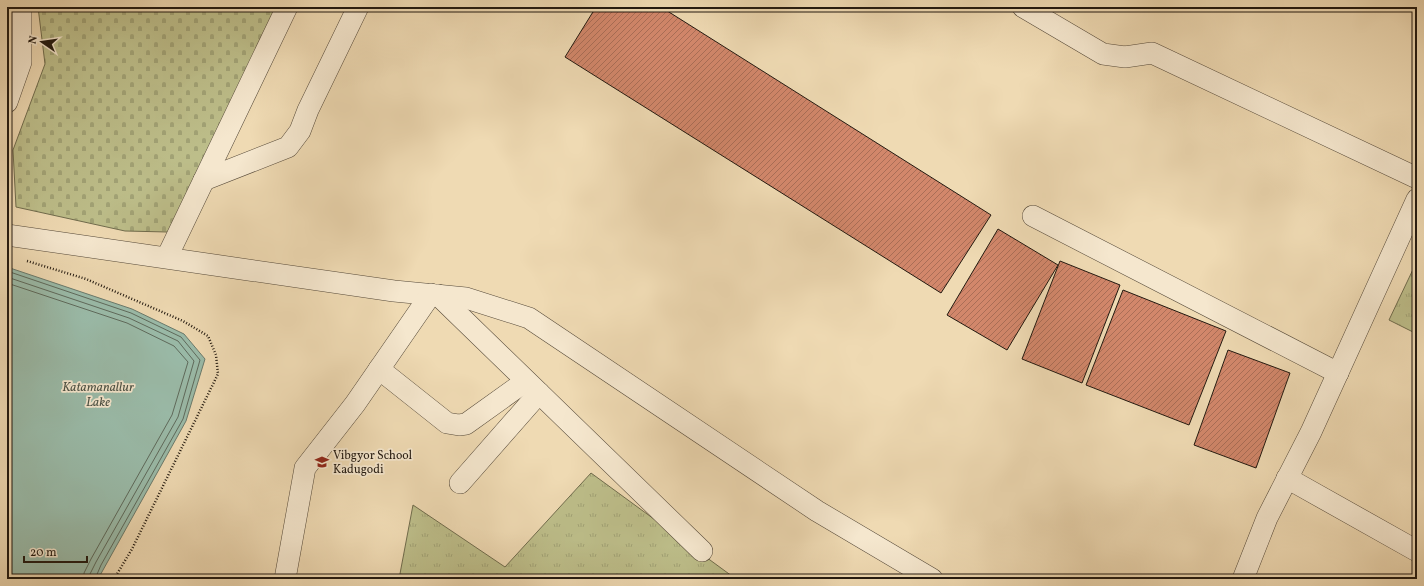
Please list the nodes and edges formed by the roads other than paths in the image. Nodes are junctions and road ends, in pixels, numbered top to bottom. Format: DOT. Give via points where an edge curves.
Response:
graph roads {
  1 [pos="21,7"];
  2 [pos="287,7"];
  3 [pos="358,7"];
  4 [pos="1023,7"];
  5 [pos="7,102"];
  6 [pos="1417,178"];
  7 [pos="204,180"];
  8 [pos="1417,199"];
  9 [pos="1033,216"];
  10 [pos="7,235"];
  11 [pos="167,257"];
  12 [pos="434,295"];
  13 [pos="379,369"];
  14 [pos="1338,373"];
  15 [pos="533,387"];
  16 [pos="1287,478"];
  17 [pos="460,483"];
  18 [pos="702,551"];
  19 [pos="1417,551"];
  20 [pos="900,571"];
  21 [pos="1250,577"];
  22 [pos="285,579"];
  23 [pos="932,579"];
  1 -- 5 [label="street" via="21,62"];
  2 -- 7 [label="street"];
  3 -- 7 [label="street" via="300,130 288,147"];
  4 -- 6 [label="street" via="1103,54 1125,57 1152,54"];
  7 -- 11 [label="street"];
  8 -- 14 [label="street"];
  9 -- 14 [label="street"];
  10 -- 11 [label="street"];
  11 -- 12 [label="street"];
  12 -- 13 [label="street"];
  12 -- 15 [label="street"];
  12 -- 20 [label="street" via="466,298 529,318 817,510"];
  13 -- 15 [label="street" via="447,424 453,425 466,424"];
  13 -- 22 [label="street" via="305,468"];
  14 -- 16 [label="street"];
  15 -- 17 [label="street"];
  15 -- 18 [label="street"];
  16 -- 19 [label="street"];
  16 -- 21 [label="street" via="1267,518"];
  20 -- 23 [label="street"];
}
